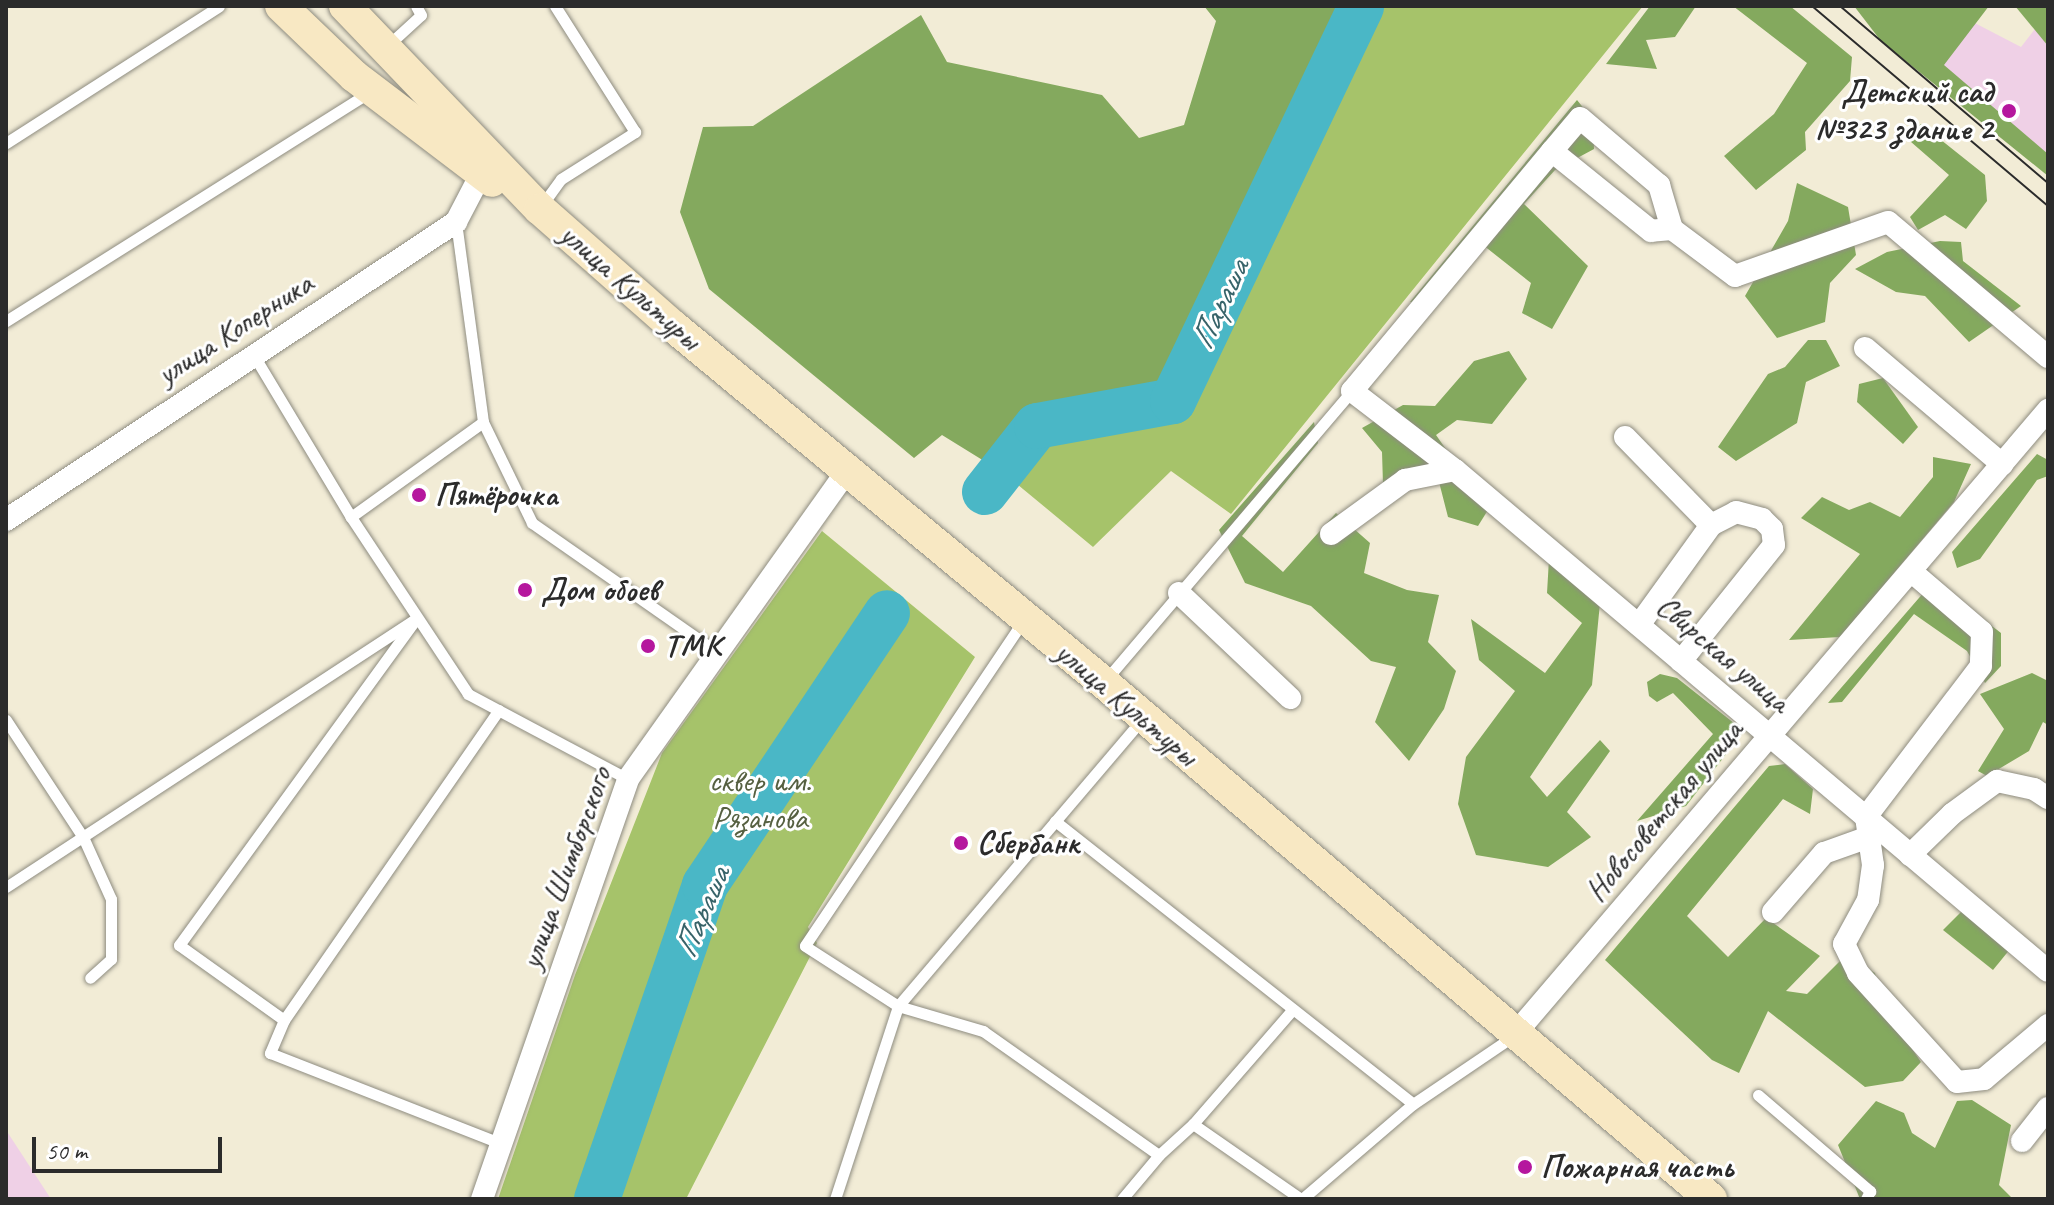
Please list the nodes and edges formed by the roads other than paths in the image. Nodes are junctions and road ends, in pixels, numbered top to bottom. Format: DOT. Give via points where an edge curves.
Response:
graph roads {
  1 [pos="219,6"];
  2 [pos="281,6"];
  3 [pos="345,6"];
  4 [pos="416,6"];
  5 [pos="555,6"];
  6 [pos="383,50"];
  7 [pos="372,90"];
  8 [pos="6,143"];
  9 [pos="1552,151"];
  10 [pos="481,174"];
  11 [pos="540,209"];
  12 [pos="456,222"];
  13 [pos="1672,229"];
  14 [pos="6,321"];
  15 [pos="1865,348"];
  16 [pos="253,354"];
  17 [pos="2048,357"];
  18 [pos="1352,391"];
  19 [pos="2048,410"];
  20 [pos="483,422"];
  21 [pos="2040,432"];
  22 [pos="1625,437"];
  23 [pos="2002,464"];
  24 [pos="848,469"];
  25 [pos="1455,470"];
  26 [pos="351,517"];
  27 [pos="6,520"];
  28 [pos="1711,525"];
  29 [pos="1331,534"];
  30 [pos="1912,572"];
  31 [pos="1179,593"];
  32 [pos="416,619"];
  33 [pos="1024,621"];
  34 [pos="1639,625"];
  35 [pos="720,654"];
  36 [pos="1681,661"];
  37 [pos="1104,683"];
  38 [pos="1290,698"];
  39 [pos="499,710"];
  40 [pos="1144,717"];
  41 [pos="6,720"];
  42 [pos="1770,736"];
  43 [pos="628,779"];
  44 [pos="2048,798"];
  45 [pos="1055,821"];
  46 [pos="1868,827"];
  47 [pos="83,837"];
  48 [pos="1910,855"];
  49 [pos="6,887"];
  50 [pos="1773,912"];
  51 [pos="2048,971"];
  52 [pos="90,978"];
  53 [pos="898,1006"];
  54 [pos="1293,1009"];
  55 [pos="284,1020"];
  56 [pos="2048,1025"];
  57 [pos="1515,1034"];
  58 [pos="1758,1095"];
  59 [pos="1413,1104"];
  60 [pos="2048,1108"];
  61 [pos="1193,1124"];
  62 [pos="2022,1141"];
  63 [pos="502,1144"];
  64 [pos="1159,1155"];
  65 [pos="482,1199"];
  66 [pos="835,1199"];
  67 [pos="1122,1199"];
  68 [pos="1301,1199"];
  69 [pos="1711,1199"];
  70 [pos="1866,1199"];
  1 -- 8 [label="lane"];
  2 -- 7 [label="main road, улица Культуры"];
  3 -- 6 [label="main road, улица Культуры"];
  4 -- 6 [label="lane" via="421,15"];
  5 -- 11 [label="lane" via="635,132 561,179"];
  6 -- 11 [label="main road, улица Культуры"];
  7 -- 10 [label="main road, улица Культуры"];
  7 -- 14 [label="lane"];
  9 -- 13 [label="street" via="1651,231"];
  9 -- 13 [label="street" via="1580,118 1659,185"];
  9 -- 18 [label="street"];
  10 -- 11 [label="main road, улица Культуры"];
  10 -- 12 [label="street, улица Коперника"];
  11 -- 24 [label="main road, улица Культуры"];
  12 -- 16 [label="street, улица Коперника"];
  12 -- 20 [label="lane"];
  13 -- 17 [label="street" via="1735,276 1888,222"];
  15 -- 23 [label="street"];
  16 -- 26 [label="lane"];
  16 -- 27 [label="street, улица Коперника"];
  18 -- 25 [label="street, Свирская улица"];
  18 -- 31 [label="lane"];
  19 -- 21 [label="street, Новосоветская улица"];
  20 -- 26 [label="lane"];
  20 -- 35 [label="lane" via="532,523"];
  21 -- 23 [label="street, Новосоветская улица"];
  22 -- 28 [label="street"];
  23 -- 30 [label="street, Новосоветская улица"];
  24 -- 33 [label="main road, улица Культуры"];
  24 -- 35 [label="street, улица Шимборского"];
  25 -- 29 [label="street" via="1405,480"];
  25 -- 34 [label="street, Свирская улица"];
  26 -- 32 [label="lane"];
  28 -- 34 [label="street"];
  28 -- 36 [label="street" via="1736,512 1762,519 1772,529 1774,545"];
  30 -- 42 [label="street, Новосоветская улица"];
  30 -- 46 [label="street" via="1982,632 1981,666"];
  31 -- 37 [label="lane"];
  31 -- 38 [label="street"];
  32 -- 39 [label="lane" via="468,694"];
  32 -- 47 [label="lane"];
  32 -- 55 [label="lane" via="179,945"];
  33 -- 37 [label="main road, улица Культуры"];
  33 -- 53 [label="lane" via="805,946"];
  34 -- 36 [label="street, Свирская улица"];
  35 -- 43 [label="street, улица Шимборского"];
  36 -- 42 [label="street, Свирская улица"];
  37 -- 40 [label="main road, улица Культуры"];
  39 -- 43 [label="lane"];
  39 -- 55 [label="lane"];
  40 -- 45 [label="lane"];
  40 -- 57 [label="main road, улица Культуры"];
  41 -- 47 [label="lane"];
  42 -- 46 [label="street, Свирская улица"];
  42 -- 57 [label="street, Новосоветская улица"];
  43 -- 63 [label="street, улица Шимборского"];
  44 -- 48 [label="street" via="2034,789 1997,781 1952,814"];
  45 -- 53 [label="lane"];
  45 -- 54 [label="lane"];
  46 -- 48 [label="street, Свирская улица"];
  46 -- 50 [label="street" via="1824,853"];
  46 -- 56 [label="street" via="1873,865 1868,900 1844,944 1858,973 1933,1058 1957,1082 1984,1079"];
  47 -- 49 [label="lane"];
  47 -- 52 [label="lane" via="111,899 111,959"];
  48 -- 51 [label="street, Свирская улица"];
  53 -- 64 [label="lane" via="983,1031"];
  53 -- 66 [label="lane"];
  54 -- 59 [label="lane"];
  54 -- 61 [label="lane"];
  55 -- 63 [label="lane" via="270,1053"];
  57 -- 59 [label="lane"];
  57 -- 69 [label="main road, улица Культуры"];
  58 -- 70 [label="lane" via="1870,1191"];
  59 -- 68 [label="lane"];
  60 -- 62 [label="street"];
  61 -- 64 [label="lane"];
  61 -- 68 [label="lane"];
  63 -- 65 [label="street, улица Шимборского"];
  64 -- 67 [label="lane"];
}
